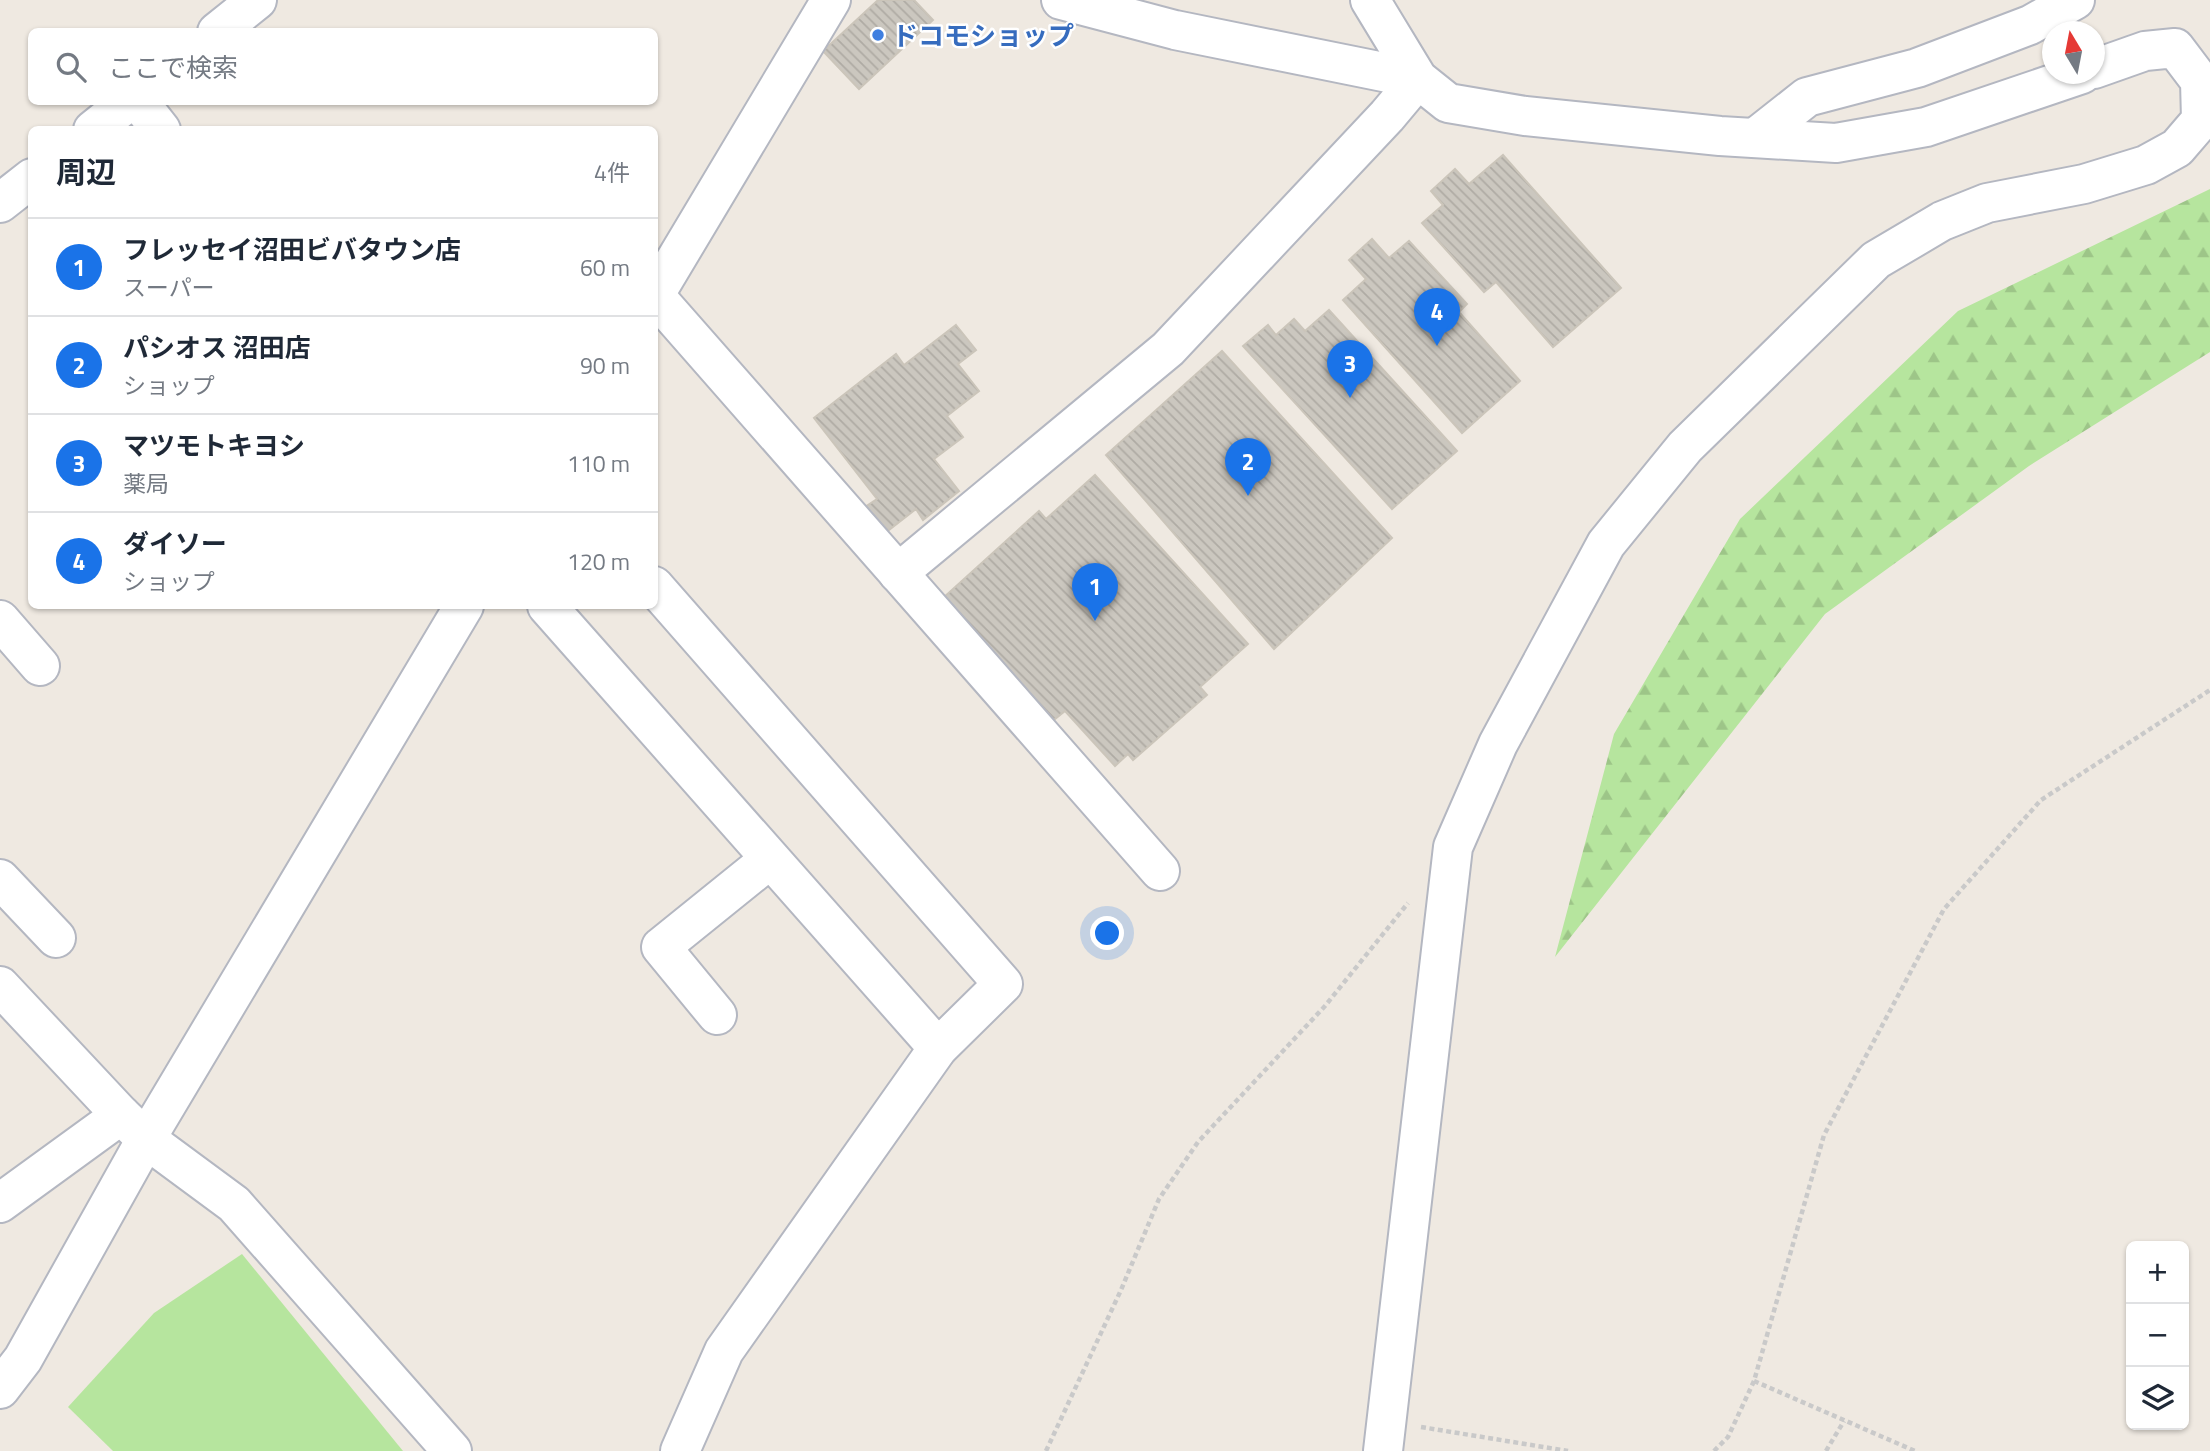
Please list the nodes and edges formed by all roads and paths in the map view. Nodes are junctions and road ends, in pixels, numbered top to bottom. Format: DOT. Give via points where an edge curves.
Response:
graph roads {
  1 [pos="257,0"];
  2 [pos="831,0"];
  3 [pos="1061,0"];
  4 [pos="1370,0"];
  5 [pos="2075,0"];
  6 [pos="222,28"];
  7 [pos="2105,65"];
  8 [pos="1418,79"];
  9 [pos="2053,84"];
  10 [pos="124,105"];
  11 [pos="141,105"];
  12 [pos="98,126"];
  13 [pos="158,126"];
  14 [pos="1755,138"];
  15 [pos="28,180"];
  16 [pos="0,203"];
  17 [pos="658,291"];
  18 [pos="658,299"];
  19 [pos="898,573"];
  20 [pos="658,591"];
  21 [pos="462,609"];
  22 [pos="550,609"];
  23 [pos="0,620"];
  24 [pos="40,666"];
  25 [pos="2210,690"];
  26 [pos="770,859"];
  27 [pos="1160,870"];
  28 [pos="0,879"];
  29 [pos="1410,900"];
  30 [pos="56,938"];
  31 [pos="0,986"];
  32 [pos="717,1015"];
  33 [pos="938,1048"];
  34 [pos="134,1127"];
  35 [pos="0,1203"];
  36 [pos="1754,1381"];
  37 [pos="0,1389"];
  38 [pos="1844,1420"];
  39 [pos="1384,1436"];
  40 [pos="452,1451"];
  41 [pos="680,1451"];
  42 [pos="1046,1451"];
  43 [pos="1567,1451"];
  44 [pos="1713,1451"];
  45 [pos="1826,1451"];
  46 [pos="1915,1451"];
  1 -- 6 [label="street"];
  2 -- 17 [label="street"];
  3 -- 8 [label="street" via="1175,30"];
  4 -- 8 [label="street"];
  5 -- 14 [label="street" via="2030,25 1917,68 1807,97"];
  7 -- 39 [label="street" via="2145,51 2175,48 2200,81 2201,120 2177,148 2146,165 2084,184 1987,203 1942,221 1876,260 1685,447 1606,544 1498,744 1453,847"];
  8 -- 14 [label="street" via="1448,103 1538,118"];
  8 -- 19 [label="street" via="1168,349"];
  9 -- 14 [label="street" via="1926,127 1836,144"];
  10 -- 12 [label="street"];
  11 -- 13 [label="street"];
  15 -- 16 [label="street"];
  18 -- 19 [label="street"];
  19 -- 27 [label="street"];
  20 -- 33 [label="street" via="1003,984"];
  21 -- 34 [label="street"];
  22 -- 26 [label="street"];
  23 -- 24 [label="street"];
  25 -- 36 [label="path" via="2041,800 1944,909 1824,1135"];
  26 -- 32 [label="street" via="661,947"];
  26 -- 33 [label="street"];
  28 -- 30 [label="street"];
  29 -- 42 [label="path" via="1325,1006 1198,1142 1159,1199"];
  31 -- 34 [label="street"];
  33 -- 41 [label="street" via="724,1351"];
  34 -- 35 [label="street"];
  34 -- 37 [label="street" via="23,1359"];
  34 -- 40 [label="street" via="234,1204"];
  36 -- 38 [label="path"];
  36 -- 44 [label="path" via="1728,1437"];
  38 -- 45 [label="path"];
  38 -- 46 [label="path"];
  39 -- 43 [label="path"];
}
